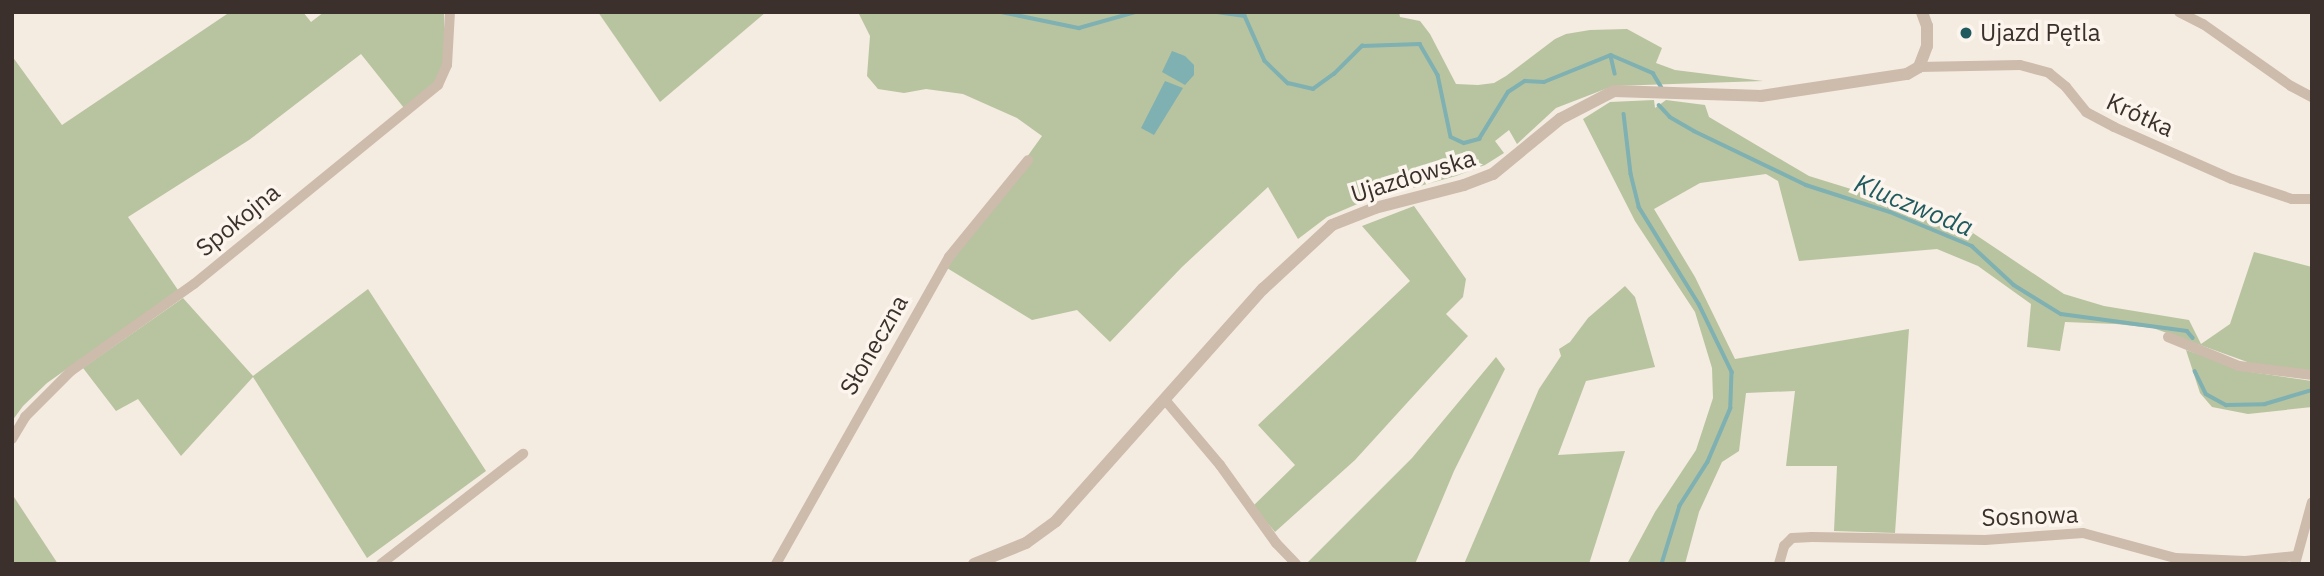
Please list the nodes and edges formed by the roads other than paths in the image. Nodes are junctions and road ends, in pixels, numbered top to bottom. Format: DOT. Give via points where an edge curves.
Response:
graph roads {
  1 [pos="450,12"];
  2 [pos="1922,12"];
  3 [pos="2179,12"];
  4 [pos="1919,67"];
  5 [pos="2312,97"];
  6 [pos="1028,160"];
  7 [pos="2312,199"];
  8 [pos="2168,337"];
  9 [pos="2312,375"];
  10 [pos="1166,401"];
  11 [pos="12,439"];
  12 [pos="523,454"];
  13 [pos="2312,502"];
  14 [pos="2296,560"];
  15 [pos="381,564"];
  16 [pos="776,564"];
  17 [pos="974,564"];
  18 [pos="1296,564"];
  19 [pos="1779,564"];
  1 -- 11 [label="street, Spokojna" via="447,65 438,85 194,284 71,371 25,417"];
  2 -- 4 [label="street" via="1927,46"];
  3 -- 5 [label="street"];
  4 -- 7 [label="street, Krótka" via="2020,65 2049,73 2086,112 2114,127 2232,179 2292,199"];
  4 -- 10 [label="street, Ujazdowska" via="1907,74 1761,96 1624,90 1593,100 1560,119 1493,174 1332,225 1263,289"];
  6 -- 16 [label="street, Słoneczna" via="949,257"];
  8 -- 9 [label="street" via="2239,366"];
  10 -- 17 [label="street, Ujazdowska" via="1056,521 1026,542"];
  10 -- 18 [label="street"];
  12 -- 15 [label="street"];
  13 -- 14 [label="street"];
  14 -- 19 [label="street, Sosnowa" via="2175,558 2082,533 1985,540 1792,538 1784,546"];
}
